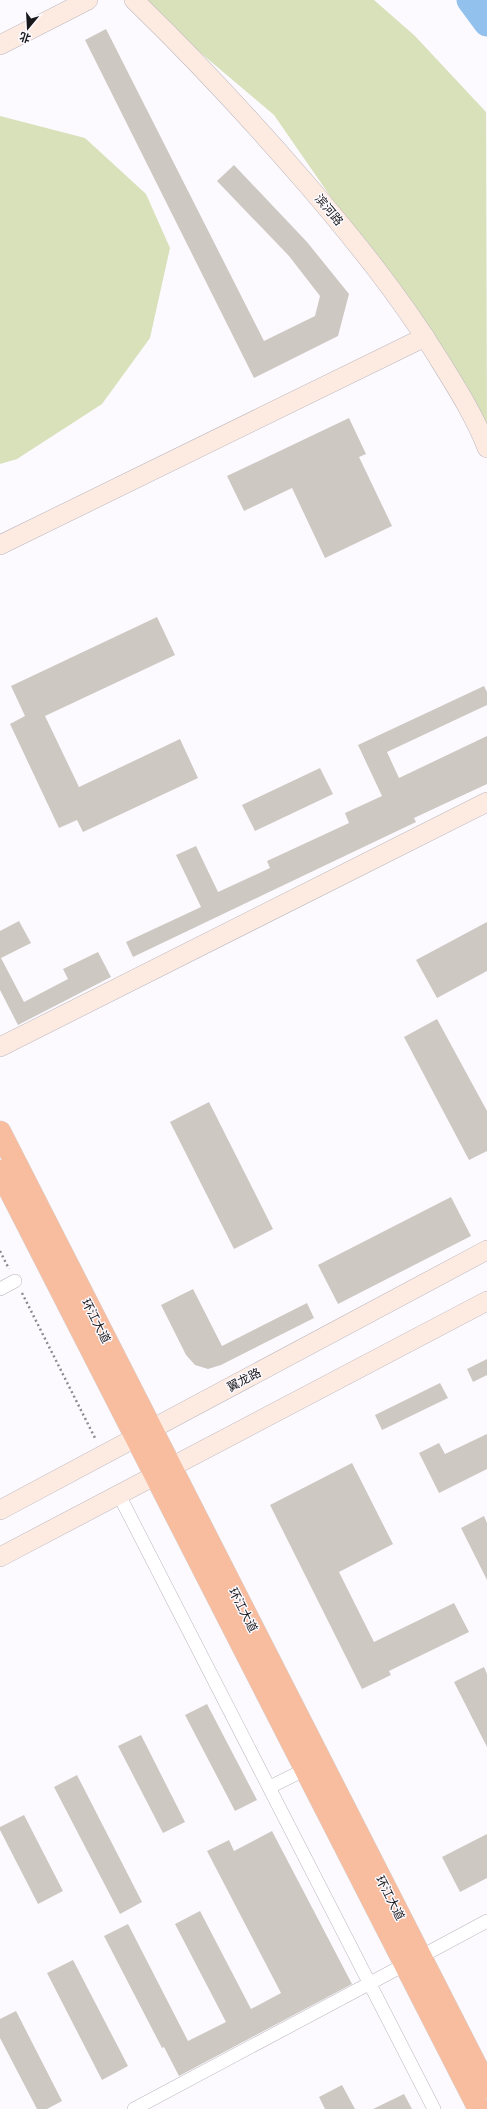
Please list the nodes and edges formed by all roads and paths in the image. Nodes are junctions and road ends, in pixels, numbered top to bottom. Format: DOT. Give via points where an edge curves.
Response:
graph roads {
  1 [pos="88,0"];
  2 [pos="134,0"];
  3 [pos="0,45"];
  4 [pos="425,337"];
  5 [pos="487,448"];
  6 [pos="0,545"];
  7 [pos="487,802"];
  8 [pos="0,1047"];
  9 [pos="0,1132"];
  10 [pos="0,1171"];
  11 [pos="487,1250"];
  12 [pos="0,1251"];
  13 [pos="15,1281"];
  14 [pos="0,1289"];
  15 [pos="487,1301"];
  16 [pos="144,1433"];
  17 [pos="104,1455"];
  18 [pos="163,1471"];
  19 [pos="119,1495"];
  20 [pos="0,1510"];
  21 [pos="0,1557"];
  22 [pos="304,1770"];
  23 [pos="270,1787"];
  24 [pos="487,1921"];
  25 [pos="412,1961"];
  26 [pos="370,1983"];
  27 [pos="487,2087"];
  28 [pos="134,2109"];
  29 [pos="434,2109"];
  30 [pos="479,2109"];
  1 -- 3 [label="main road"];
  2 -- 4 [label="main road, 滨河路" via="275,147 357,243 407,308"];
  4 -- 5 [label="main road, 滨河路" via="449,375"];
  4 -- 6 [label="main road"];
  7 -- 8 [label="main road"];
  9 -- 16 [label="highway, 环江大道"];
  10 -- 16 [label="highway, 环江大道"];
  11 -- 16 [label="main road, 翼龙路"];
  12 -- 13 [label="path"];
  13 -- 14 [label="street"];
  13 -- 17 [label="path"];
  15 -- 18 [label="main road"];
  16 -- 17 [label="main road, 翼龙路"];
  16 -- 18 [label="highway, 环江大道"];
  17 -- 20 [label="main road, 翼龙路"];
  18 -- 19 [label="main road"];
  18 -- 22 [label="highway, 环江大道"];
  18 -- 25 [label="highway, 环江大道"];
  19 -- 21 [label="main road"];
  19 -- 23 [label="street"];
  22 -- 23 [label="street"];
  22 -- 25 [label="highway, 环江大道"];
  23 -- 26 [label="street"];
  24 -- 25 [label="street"];
  25 -- 26 [label="street"];
  25 -- 27 [label="highway, 环江大道"];
  25 -- 30 [label="highway, 环江大道"];
  26 -- 28 [label="street"];
  26 -- 29 [label="street"];
}
